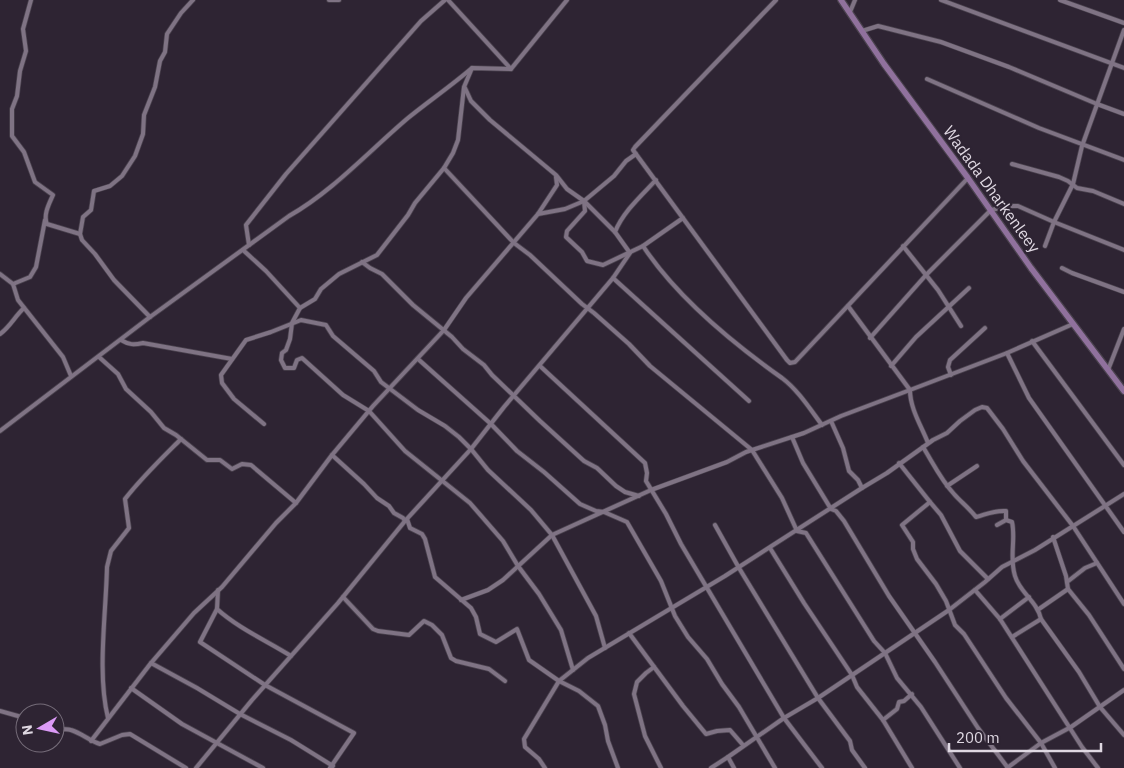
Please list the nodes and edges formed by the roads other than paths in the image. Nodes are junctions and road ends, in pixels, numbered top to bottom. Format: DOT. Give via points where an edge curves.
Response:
graph roads {
  1 [pos="31,0"];
  2 [pos="193,0"];
  3 [pos="329,0"];
  4 [pos="339,0"];
  5 [pos="447,0"];
  6 [pos="567,0"];
  7 [pos="776,0"];
  8 [pos="841,0"];
  9 [pos="855,0"];
  10 [pos="941,0"];
  11 [pos="1060,0"];
  12 [pos="850,12"];
  13 [pos="1124,23"];
  14 [pos="1124,30"];
  15 [pos="862,32"];
  16 [pos="1113,63"];
  17 [pos="472,68"];
  18 [pos="1124,68"];
  19 [pos="511,69"];
  20 [pos="927,79"];
  21 [pos="464,87"];
  22 [pos="1097,104"];
  23 [pos="1124,114"];
  24 [pos="1082,146"];
  25 [pos="636,154"];
  26 [pos="1124,160"];
  27 [pos="1012,164"];
  28 [pos="444,168"];
  29 [pos="556,175"];
  30 [pos="968,178"];
  31 [pos="656,180"];
  32 [pos="1073,184"];
  33 [pos="584,201"];
  34 [pos="1124,204"];
  35 [pos="991,210"];
  36 [pos="538,214"];
  37 [pos="683,218"];
  38 [pos="45,220"];
  39 [pos="1054,222"];
  40 [pos="615,232"];
  41 [pos="80,234"];
  42 [pos="514,243"];
  43 [pos="249,245"];
  44 [pos="643,246"];
  45 [pos="903,246"];
  46 [pos="1045,246"];
  47 [pos="243,250"];
  48 [pos="1124,250"];
  49 [pos="630,253"];
  50 [pos="362,262"];
  51 [pos="1062,268"];
  52 [pos="0,274"];
  53 [pos="926,275"];
  54 [pos="613,278"];
  55 [pos="13,284"];
  56 [pos="969,288"];
  57 [pos="1124,292"];
  58 [pos="848,306"];
  59 [pos="950,307"];
  60 [pos="24,308"];
  61 [pos="300,308"];
  62 [pos="588,308"];
  63 [pos="150,317"];
  64 [pos="292,323"];
  65 [pos="1073,324"];
  66 [pos="961,326"];
  67 [pos="985,328"];
  68 [pos="1124,329"];
  69 [pos="444,330"];
  70 [pos="0,334"];
  71 [pos="870,338"];
  72 [pos="1122,339"];
  73 [pos="121,340"];
  74 [pos="1032,341"];
  75 [pos="1007,353"];
  76 [pos="99,357"];
  77 [pos="232,359"];
  78 [pos="418,359"];
  79 [pos="540,366"];
  80 [pos="891,366"];
  81 [pos="1108,370"];
  82 [pos="951,375"];
  83 [pos="71,376"];
  84 [pos="390,388"];
  85 [pos="1123,388"];
  86 [pos="910,390"];
  87 [pos="514,395"];
  88 [pos="749,401"];
  89 [pos="369,411"];
  90 [pos="831,421"];
  91 [pos="264,424"];
  92 [pos="491,424"];
  93 [pos="822,425"];
  94 [pos="0,430"];
  95 [pos="792,437"];
  96 [pos="181,439"];
  97 [pos="928,443"];
  98 [pos="923,447"];
  99 [pos="471,449"];
  100 [pos="752,450"];
  101 [pos="332,454"];
  102 [pos="899,463"];
  103 [pos="977,466"];
  104 [pos="1124,466"];
  105 [pos="442,481"];
  106 [pos="947,486"];
  107 [pos="862,488"];
  108 [pos="652,490"];
  109 [pos="1124,494"];
  110 [pos="639,496"];
  111 [pos="930,502"];
  112 [pos="296,503"];
  113 [pos="1106,506"];
  114 [pos="831,509"];
  115 [pos="604,512"];
  116 [pos="406,520"];
  117 [pos="1006,520"];
  118 [pos="715,525"];
  119 [pos="998,525"];
  120 [pos="1073,526"];
  121 [pos="797,531"];
  122 [pos="1124,532"];
  123 [pos="552,535"];
  124 [pos="1054,537"];
  125 [pos="770,548"];
  126 [pos="1012,562"];
  127 [pos="1097,563"];
  128 [pos="518,566"];
  129 [pos="739,568"];
  130 [pos="988,579"];
  131 [pos="1067,582"];
  132 [pos="706,588"];
  133 [pos="1068,589"];
  134 [pos="218,590"];
  135 [pos="975,590"];
  136 [pos="343,597"];
  137 [pos="1029,597"];
  138 [pos="461,600"];
  139 [pos="1124,604"];
  140 [pos="672,608"];
  141 [pos="217,609"];
  142 [pos="1039,609"];
  143 [pos="949,610"];
  144 [pos="1041,618"];
  145 [pos="1000,619"];
  146 [pos="629,633"];
  147 [pos="914,633"];
  148 [pos="1012,637"];
  149 [pos="605,648"];
  150 [pos="885,653"];
  151 [pos="291,656"];
  152 [pos="151,663"];
  153 [pos="654,667"];
  154 [pos="573,670"];
  155 [pos="1124,670"];
  156 [pos="852,674"];
  157 [pos="504,681"];
  158 [pos="559,681"];
  159 [pos="265,685"];
  160 [pos="131,688"];
  161 [pos="1124,690"];
  162 [pos="912,694"];
  163 [pos="818,698"];
  164 [pos="1100,706"];
  165 [pos="0,710"];
  166 [pos="240,714"];
  167 [pos="15,715"];
  168 [pos="108,718"];
  169 [pos="784,718"];
  170 [pos="883,720"];
  171 [pos="1071,727"];
  172 [pos="65,730"];
  173 [pos="1124,735"];
  174 [pos="757,738"];
  175 [pos="91,741"];
  176 [pos="217,742"];
  177 [pos="1041,743"];
  178 [pos="744,745"];
  179 [pos="728,757"];
  180 [pos="332,767"];
  181 [pos="186,768"];
  182 [pos="196,768"];
  183 [pos="263,768"];
  184 [pos="545,768"];
  185 [pos="618,768"];
  186 [pos="661,768"];
  187 [pos="711,768"];
  188 [pos="734,768"];
  189 [pos="776,768"];
  190 [pos="822,768"];
  191 [pos="865,768"];
  192 [pos="912,768"];
  193 [pos="960,768"];
  194 [pos="1008,768"];
  195 [pos="1055,768"];
  196 [pos="1098,768"];
  1 -- 38 [label="street" via="23,29 26,51 12,109 12,136 24,152 35,182 53,195"];
  2 -- 41 [label="street" via="167,34 165,52 144,115 143,134 135,156 122,176 110,186 94,192 91,210 83,217"];
  3 -- 4 [label="street"];
  5 -- 19 [label="street"];
  5 -- 43 [label="street" via="421,21 286,174 246,225"];
  6 -- 19 [label="street"];
  7 -- 25 [label="street" via="635,146"];
  8 -- 12 [label="main road, Wadada Dharkenleey"];
  9 -- 12 [label="street"];
  10 -- 16 [label="street"];
  11 -- 13 [label="street"];
  12 -- 15 [label="main road, Wadada Dharkenleey"];
  14 -- 16 [label="street"];
  15 -- 22 [label="street" via="878,26 941,42"];
  15 -- 30 [label="main road, Wadada Dharkenleey"];
  16 -- 18 [label="street"];
  16 -- 22 [label="street"];
  17 -- 19 [label="street"];
  17 -- 21 [label="street"];
  17 -- 43 [label="street" via="316,198"];
  20 -- 24 [label="street"];
  21 -- 28 [label="street" via="458,140"];
  21 -- 29 [label="street" via="470,101"];
  22 -- 23 [label="street"];
  22 -- 24 [label="street"];
  24 -- 26 [label="street"];
  24 -- 32 [label="street"];
  25 -- 31 [label="street"];
  25 -- 33 [label="street"];
  27 -- 32 [label="street"];
  28 -- 42 [label="street"];
  28 -- 50 [label="street" via="376,255"];
  29 -- 33 [label="street" via="567,189"];
  29 -- 36 [label="street" via="557,185"];
  30 -- 35 [label="main road, Wadada Dharkenleey"];
  30 -- 45 [label="street"];
  31 -- 37 [label="street"];
  31 -- 40 [label="street" via="622,217"];
  32 -- 34 [label="street"];
  32 -- 39 [label="street"];
  33 -- 36 [label="street" via="565,209"];
  33 -- 40 [label="street"];
  33 -- 49 [label="street" via="585,211 567,231 566,237 587,261 603,265"];
  35 -- 39 [label="street" via="1018,206"];
  35 -- 53 [label="street"];
  35 -- 65 [label="main road, Wadada Dharkenleey"];
  36 -- 42 [label="street"];
  37 -- 44 [label="street"];
  37 -- 58 [label="street" via="790,363 796,362"];
  38 -- 41 [label="street" via="47,224"];
  38 -- 55 [label="street" via="36,267 30,277"];
  39 -- 46 [label="street"];
  39 -- 48 [label="street"];
  40 -- 49 [label="street"];
  41 -- 63 [label="street" via="114,280"];
  42 -- 62 [label="street"];
  42 -- 69 [label="street" via="466,298"];
  43 -- 47 [label="street"];
  44 -- 49 [label="street"];
  44 -- 93 [label="street" via="699,310 799,394"];
  45 -- 53 [label="street"];
  45 -- 58 [label="street"];
  47 -- 61 [label="street"];
  47 -- 63 [label="street"];
  49 -- 54 [label="street"];
  50 -- 61 [label="street" via="339,274 321,289 315,299"];
  50 -- 69 [label="street" via="382,274"];
  51 -- 57 [label="street"];
  52 -- 55 [label="street"];
  53 -- 59 [label="street"];
  53 -- 71 [label="street"];
  54 -- 62 [label="street"];
  54 -- 88 [label="street"];
  55 -- 60 [label="street"];
  56 -- 59 [label="street"];
  58 -- 71 [label="street"];
  59 -- 66 [label="street"];
  59 -- 80 [label="street" via="916,337"];
  60 -- 70 [label="street"];
  60 -- 83 [label="street" via="63,357"];
  61 -- 64 [label="street"];
  62 -- 79 [label="street"];
  62 -- 100 [label="street" via="650,366"];
  63 -- 73 [label="street"];
  64 -- 77 [label="street" via="246,340"];
  64 -- 84 [label="street" via="305,320 326,325 333,336"];
  64 -- 89 [label="street" via="290,339 281,360 285,368 294,368 297,360 302,358 343,395"];
  65 -- 74 [label="street"];
  65 -- 81 [label="main road, Wadada Dharkenleey"];
  67 -- 82 [label="street" via="950,360"];
  68 -- 72 [label="street"];
  69 -- 78 [label="street"];
  69 -- 87 [label="street"];
  71 -- 80 [label="street"];
  72 -- 81 [label="street"];
  73 -- 76 [label="street"];
  73 -- 77 [label="street" via="127,344 143,343"];
  74 -- 75 [label="street"];
  74 -- 104 [label="street"];
  75 -- 82 [label="street"];
  75 -- 113 [label="street" via="1029,398"];
  76 -- 83 [label="street"];
  76 -- 96 [label="street" via="118,374 126,389 164,428"];
  77 -- 91 [label="street" via="221,375 222,383 234,399"];
  78 -- 84 [label="street"];
  78 -- 92 [label="street"];
  79 -- 87 [label="street"];
  79 -- 108 [label="street" via="645,463 646,480"];
  80 -- 86 [label="street"];
  81 -- 85 [label="main road, Wadada Dharkenleey"];
  82 -- 86 [label="street"];
  83 -- 94 [label="street"];
  84 -- 89 [label="street"];
  84 -- 99 [label="street" via="445,426"];
  86 -- 90 [label="street"];
  86 -- 97 [label="street" via="916,416"];
  87 -- 92 [label="street"];
  87 -- 110 [label="street" via="584,461 625,492"];
  89 -- 101 [label="street"];
  89 -- 105 [label="street" via="405,451"];
  90 -- 93 [label="street"];
  90 -- 107 [label="street" via="849,471"];
  92 -- 99 [label="street"];
  92 -- 115 [label="street" via="516,451 580,504"];
  93 -- 95 [label="street"];
  95 -- 100 [label="street"];
  95 -- 114 [label="street" via="803,463"];
  96 -- 112 [label="street" via="207,460 220,460 232,469 242,464 251,465"];
  96 -- 168 [label="street" via="125,499 129,528 111,551 107,567 103,681"];
  97 -- 98 [label="street"];
  97 -- 120 [label="street" via="947,433 975,410 987,408"];
  98 -- 102 [label="street"];
  98 -- 106 [label="street"];
  99 -- 105 [label="street"];
  99 -- 123 [label="street"];
  100 -- 108 [label="street"];
  100 -- 121 [label="street" via="782,498"];
  101 -- 112 [label="street"];
  101 -- 116 [label="street" via="377,498"];
  102 -- 107 [label="street"];
  102 -- 111 [label="street"];
  103 -- 106 [label="street"];
  105 -- 116 [label="street"];
  105 -- 128 [label="street" via="470,503 503,541"];
  106 -- 117 [label="street" via="976,517 1001,510 1006,511"];
  107 -- 114 [label="street"];
  108 -- 110 [label="street"];
  108 -- 132 [label="street"];
  109 -- 113 [label="street"];
  110 -- 115 [label="street"];
  111 -- 130 [label="street" via="941,515 960,551"];
  111 -- 143 [label="street" via="902,525 913,542 917,559 936,584"];
  112 -- 134 [label="street"];
  113 -- 120 [label="street"];
  113 -- 122 [label="street"];
  114 -- 121 [label="street"];
  114 -- 147 [label="street" via="844,521"];
  115 -- 123 [label="street"];
  115 -- 140 [label="street" via="631,527"];
  116 -- 136 [label="street"];
  116 -- 138 [label="street" via="410,528 425,539 436,577"];
  117 -- 119 [label="street"];
  117 -- 126 [label="street" via="1012,522 1013,527"];
  118 -- 129 [label="street"];
  120 -- 124 [label="street"];
  120 -- 127 [label="street"];
  121 -- 125 [label="street"];
  121 -- 150 [label="street" via="806,533 874,641"];
  123 -- 128 [label="street"];
  123 -- 149 [label="street" via="596,616"];
  124 -- 126 [label="street"];
  124 -- 131 [label="street"];
  125 -- 129 [label="street"];
  125 -- 156 [label="street"];
  126 -- 130 [label="street"];
  126 -- 137 [label="street" via="1018,584"];
  127 -- 131 [label="street"];
  127 -- 139 [label="street"];
  128 -- 138 [label="street" via="488,590"];
  128 -- 154 [label="street" via="561,630"];
  129 -- 132 [label="street"];
  129 -- 163 [label="street"];
  130 -- 135 [label="street"];
  131 -- 133 [label="street"];
  132 -- 140 [label="street"];
  132 -- 169 [label="street"];
  133 -- 142 [label="street"];
  133 -- 155 [label="street"];
  134 -- 141 [label="street"];
  134 -- 152 [label="street"];
  135 -- 143 [label="street"];
  135 -- 145 [label="street"];
  136 -- 151 [label="street"];
  136 -- 157 [label="street" via="369,626 378,631 409,635 424,620 442,635 451,658 489,668"];
  137 -- 142 [label="street"];
  137 -- 145 [label="street"];
  138 -- 158 [label="street" via="471,608 480,634 496,642 517,629 529,660"];
  140 -- 146 [label="street"];
  140 -- 174 [label="street"];
  141 -- 151 [label="street" via="231,622"];
  141 -- 159 [label="street" via="200,642"];
  142 -- 144 [label="street"];
  143 -- 147 [label="street"];
  143 -- 177 [label="street" via="1006,698"];
  144 -- 148 [label="street"];
  144 -- 164 [label="street"];
  145 -- 148 [label="street"];
  146 -- 149 [label="street"];
  146 -- 153 [label="street"];
  147 -- 150 [label="street"];
  147 -- 194 [label="street"];
  148 -- 171 [label="street"];
  149 -- 154 [label="street"];
  150 -- 156 [label="street"];
  150 -- 162 [label="street" via="896,678"];
  151 -- 159 [label="street"];
  152 -- 160 [label="street"];
  152 -- 166 [label="street"];
  153 -- 178 [label="street" via="706,734 730,730"];
  153 -- 186 [label="street" via="637,682 634,694 645,736"];
  154 -- 158 [label="street"];
  156 -- 163 [label="street"];
  156 -- 170 [label="street" via="860,692"];
  158 -- 184 [label="street" via="524,739 525,746"];
  158 -- 185 [label="street" via="598,706"];
  159 -- 166 [label="street"];
  159 -- 180 [label="street" via="354,733"];
  160 -- 168 [label="street"];
  160 -- 176 [label="street" via="182,724"];
  161 -- 164 [label="street"];
  162 -- 170 [label="street" via="899,702 897,709"];
  162 -- 193 [label="street"];
  163 -- 169 [label="street"];
  163 -- 191 [label="street" via="850,741 852,750"];
  164 -- 171 [label="street"];
  164 -- 173 [label="street"];
  165 -- 167 [label="street"];
  166 -- 176 [label="street"];
  166 -- 180 [label="street" via="291,740"];
  168 -- 175 [label="street"];
  169 -- 174 [label="street"];
  169 -- 190 [label="street"];
  170 -- 192 [label="street"];
  171 -- 177 [label="street"];
  171 -- 196 [label="street"];
  172 -- 175 [label="street" via="72,730"];
  174 -- 178 [label="street"];
  174 -- 189 [label="street"];
  175 -- 181 [label="street" via="100,744 122,734 130,734"];
  176 -- 182 [label="street"];
  176 -- 183 [label="street"];
  177 -- 194 [label="street"];
  177 -- 195 [label="street"];
  178 -- 179 [label="street"];
  179 -- 187 [label="street"];
  179 -- 188 [label="street"];
}
